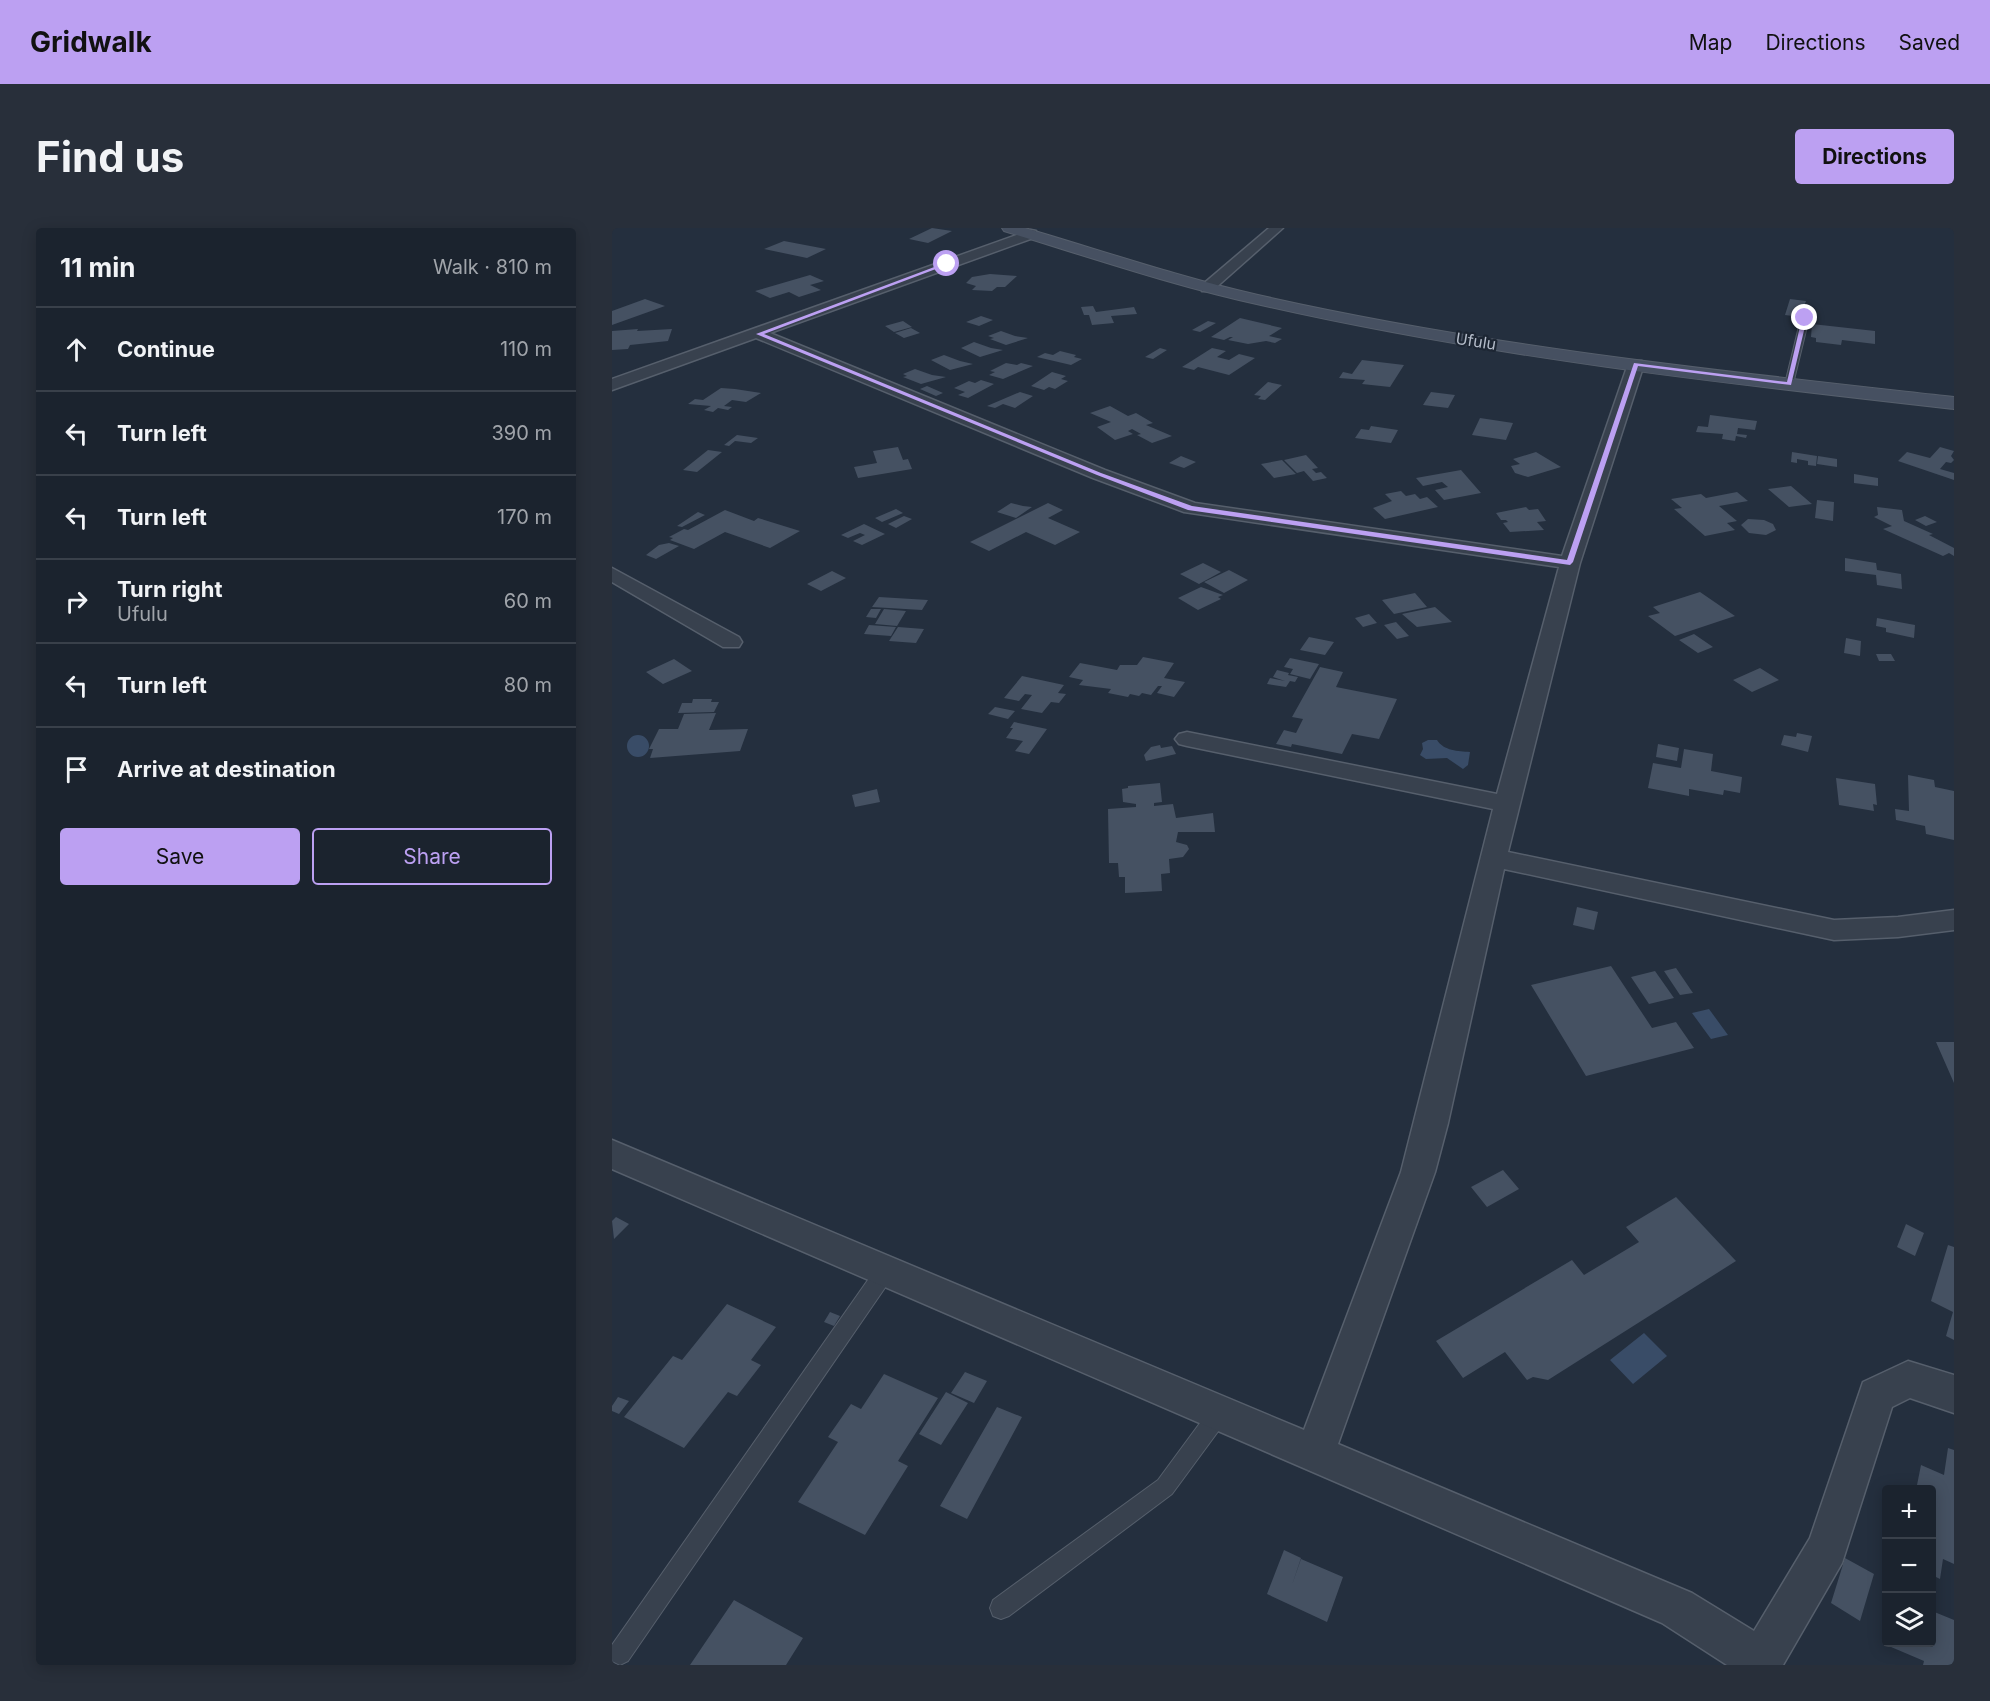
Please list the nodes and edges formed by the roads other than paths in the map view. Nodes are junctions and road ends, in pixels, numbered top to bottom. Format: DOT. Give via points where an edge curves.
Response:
graph roads {
  1 [pos="1008,228"];
  2 [pos="1276,228"];
  3 [pos="1031,234"];
  4 [pos="1207,288"];
  5 [pos="1805,318"];
  6 [pos="759,334"];
  7 [pos="1636,364"];
  8 [pos="1789,384"];
  9 [pos="612,385"];
  10 [pos="1954,404"];
  11 [pos="1570,562"];
  12 [pos="612,574"];
  13 [pos="731,642"];
  14 [pos="1187,739"];
  15 [pos="1508,804"];
  16 [pos="1493,858"];
  17 [pos="1954,920"];
  18 [pos="612,1154"];
  19 [pos="884,1273"];
  20 [pos="1954,1394"];
  21 [pos="1218,1415"];
  22 [pos="1315,1452"];
  23 [pos="1001,1608"];
  24 [pos="620,1653"];
  25 [pos="1759,1665"];
  1 -- 3 [label="street, Ufulu"];
  2 -- 4 [label="street"];
  3 -- 4 [label="street, Ufulu"];
  3 -- 6 [label="street"];
  4 -- 7 [label="street, Ufulu" via="1403,329"];
  5 -- 8 [label="lane"];
  6 -- 9 [label="street"];
  6 -- 11 [label="street" via="1191,508"];
  7 -- 8 [label="street, Ufulu"];
  7 -- 11 [label="street"];
  8 -- 10 [label="street, Ufulu"];
  11 -- 15 [label="street"];
  12 -- 13 [label="street"];
  14 -- 15 [label="street"];
  15 -- 16 [label="street"];
  16 -- 17 [label="street" via="1834,930"];
  16 -- 22 [label="street" via="1418,1172"];
  18 -- 19 [label="street"];
  19 -- 21 [label="street"];
  19 -- 24 [label="lane"];
  20 -- 25 [label="street" via="1908,1379 1877,1395 1827,1548"];
  21 -- 22 [label="street"];
  21 -- 23 [label="lane" via="1165,1487"];
  22 -- 25 [label="street" via="1677,1608"];
}
